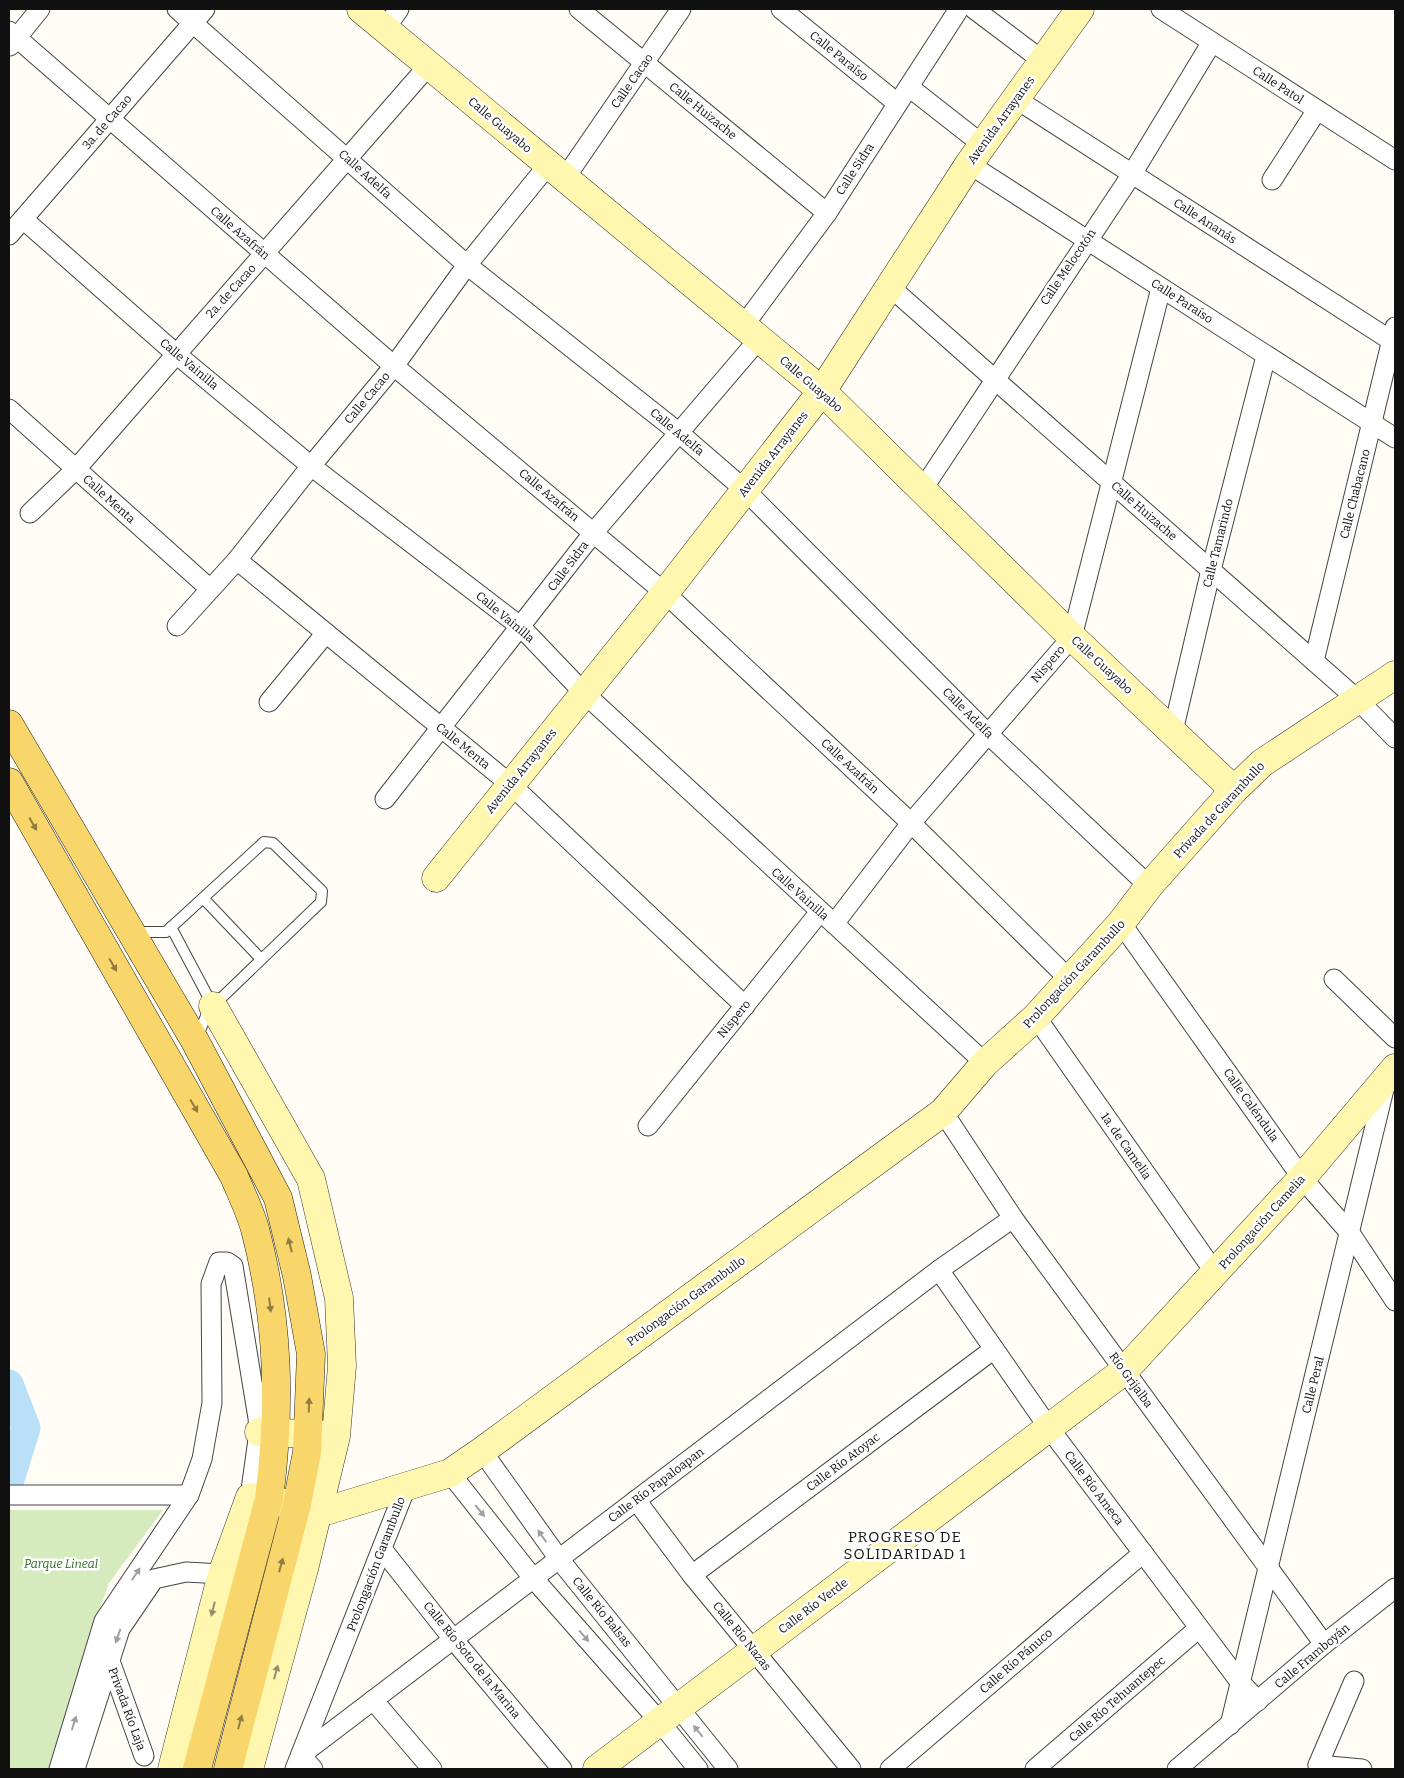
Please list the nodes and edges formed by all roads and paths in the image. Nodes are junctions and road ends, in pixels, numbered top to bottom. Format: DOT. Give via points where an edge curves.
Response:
graph roads {
  1 [pos="40,9"];
  2 [pos="178,9"];
  3 [pos="205,9"];
  4 [pos="360,9"];
  5 [pos="579,9"];
  6 [pos="681,9"];
  7 [pos="781,9"];
  8 [pos="959,9"];
  9 [pos="974,9"];
  10 [pos="1080,9"];
  11 [pos="1161,9"];
  12 [pos="392,19"];
  13 [pos="192,23"];
  14 [pos="12,39"];
  15 [pos="1212,42"];
  16 [pos="1043,61"];
  17 [pos="645,63"];
  18 [pos="429,65"];
  19 [pos="909,87"];
  20 [pos="1016,99"];
  21 [pos="897,103"];
  22 [pos="1317,110"];
  23 [pos="110,119"];
  24 [pos="976,155"];
  25 [pos="347,157"];
  26 [pos="1395,160"];
  27 [pos="556,171"];
  28 [pos="1132,174"];
  29 [pos="1272,180"];
  30 [pos="827,213"];
  31 [pos="23,219"];
  32 [pos="9,235"];
  33 [pos="1086,240"];
  34 [pos="264,254"];
  35 [pos="468,265"];
  36 [pos="890,286"];
  37 [pos="1161,288"];
  38 [pos="751,332"];
  39 [pos="1394,337"];
  40 [pos="175,353"];
  41 [pos="1266,356"];
  42 [pos="394,366"];
  43 [pos="994,378"];
  44 [pos="822,391"];
  45 [pos="9,409"];
  46 [pos="1373,425"];
  47 [pos="678,432"];
  48 [pos="1395,438"];
  49 [pos="311,466"];
  50 [pos="76,469"];
  51 [pos="1112,483"];
  52 [pos="745,490"];
  53 [pos="922,490"];
  54 [pos="30,513"];
  55 [pos="594,532"];
  56 [pos="237,560"];
  57 [pos="1211,570"];
  58 [pos="209,588"];
  59 [pos="665,593"];
  60 [pos="177,626"];
  61 [pos="521,627"];
  62 [pos="326,633"];
  63 [pos="1072,636"];
  64 [pos="1314,661"];
  65 [pos="1395,675"];
  66 [pos="584,693"];
  67 [pos="1358,700"];
  68 [pos="269,702"];
  69 [pos="9,724"];
  70 [pos="442,729"];
  71 [pos="1173,731"];
  72 [pos="988,734"];
  73 [pos="1395,738"];
  74 [pos="9,782"];
  75 [pos="510,784"];
  76 [pos="1234,790"];
  77 [pos="385,799"];
  78 [pos="911,823"];
  79 [pos="436,878"];
  80 [pos="1148,886"];
  81 [pos="204,898"];
  82 [pos="827,918"];
  83 [pos="1121,923"];
  84 [pos="171,928"];
  85 [pos="131,932"];
  86 [pos="261,959"];
  87 [pos="1334,979"];
  88 [pos="1070,980"];
  89 [pos="213,1006"];
  90 [pos="745,1006"];
  91 [pos="1036,1017"];
  92 [pos="1395,1038"];
  93 [pos="195,1041"];
  94 [pos="1395,1044"];
  95 [pos="985,1063"];
  96 [pos="1390,1074"];
  97 [pos="943,1112"];
  98 [pos="648,1126"];
  99 [pos="1302,1178"];
  100 [pos="1013,1218"];
  101 [pos="1350,1233"];
  102 [pos="939,1270"];
  103 [pos="1216,1274"];
  104 [pos="1389,1279"];
  105 [pos="1395,1300"];
  106 [pos="994,1349"];
  107 [pos="1124,1371"];
  108 [pos="1049,1428"];
  109 [pos="267,1432"];
  110 [pos="308,1434"];
  111 [pos="336,1436"];
  112 [pos="482,1451"];
  113 [pos="450,1473"];
  114 [pos="406,1487"];
  115 [pos="189,1494"];
  116 [pos="9,1495"];
  117 [pos="259,1498"];
  118 [pos="636,1500"];
  119 [pos="307,1507"];
  120 [pos="382,1549"];
  121 [pos="1143,1553"];
  122 [pos="559,1559"];
  123 [pos="1268,1567"];
  124 [pos="222,1574"];
  125 [pos="692,1574"];
  126 [pos="534,1578"];
  127 [pos="1395,1588"];
  128 [pos="1199,1628"];
  129 [pos="453,1639"];
  130 [pos="1324,1644"];
  131 [pos="754,1651"];
  132 [pos="110,1661"];
  133 [pos="1354,1681"];
  134 [pos="1240,1682"];
  135 [pos="373,1700"];
  136 [pos="1258,1701"];
  137 [pos="669,1715"];
  138 [pos="1230,1725"];
  139 [pos="144,1756"];
  140 [pos="298,1762"];
  141 [pos="1318,1767"];
  142 [pos="59,1769"];
  143 [pos="75,1769"];
  144 [pos="172,1769"];
  145 [pos="196,1769"];
  146 [pos="228,1769"];
  147 [pos="249,1769"];
  148 [pos="313,1769"];
  149 [pos="432,1769"];
  150 [pos="562,1769"];
  151 [pos="597,1769"];
  152 [pos="698,1769"];
  153 [pos="728,1769"];
  154 [pos="851,1769"];
  155 [pos="890,1769"];
  156 [pos="1035,1769"];
  157 [pos="1177,1769"];
  158 [pos="1362,1769"];
  1 -- 14 [label="street"];
  2 -- 13 [label="street, Calle Adelfa"];
  3 -- 13 [label="street, 3a. de Cacao"];
  4 -- 12 [label="street, Calle Guayabo"];
  5 -- 17 [label="street, Calle Huizache"];
  6 -- 17 [label="street, Calle Cacao"];
  7 -- 21 [label="street, Calle Paraíso"];
  8 -- 19 [label="street, Calle Sidra"];
  9 -- 16 [label="street"];
  10 -- 16 [label="street, Avenida Arrayanes"];
  11 -- 15 [label="street, Calle Patol"];
  12 -- 18 [label="street, Calle Guayabo"];
  13 -- 23 [label="street, 3a. de Cacao"];
  13 -- 25 [label="street, Calle Adelfa"];
  14 -- 23 [label="street, Calle Azafrán"];
  15 -- 22 [label="street, Calle Patol"];
  15 -- 28 [label="street, Calle Melocotón"];
  16 -- 20 [label="street, Avenida Arrayanes"];
  17 -- 27 [label="street, Calle Cacao"];
  17 -- 30 [label="street, Calle Huizache"];
  18 -- 25 [label="street, 2a. de Cacao"];
  18 -- 27 [label="street, Calle Guayabo"];
  19 -- 21 [label="street, Calle Sidra"];
  19 -- 24 [label="street, Calle Paraíso"];
  20 -- 24 [label="street, Avenida Arrayanes"];
  20 -- 28 [label="street, Calle Ananás"];
  21 -- 30 [label="street, Calle Sidra"];
  22 -- 26 [label="street, Calle Patol"];
  22 -- 29 [label="street"];
  23 -- 31 [label="street, 3a. de Cacao"];
  23 -- 34 [label="street, Calle Azafrán"];
  24 -- 33 [label="street, Calle Paraíso"];
  24 -- 36 [label="street, Avenida Arrayanes"];
  25 -- 34 [label="street, 2a. de Cacao"];
  25 -- 35 [label="street, Calle Adelfa"];
  27 -- 35 [label="street, Calle Cacao"];
  27 -- 38 [label="street, Calle Guayabo"];
  28 -- 33 [label="street, Calle Melocotón"];
  28 -- 39 [label="street, Calle Ananás"];
  30 -- 38 [label="street, Calle Sidra"];
  31 -- 32 [label="street, 3a. de Cacao"];
  31 -- 40 [label="street, Calle Vainilla"];
  33 -- 37 [label="street, Calle Paraíso"];
  33 -- 43 [label="street, Calle Melocotón"];
  34 -- 40 [label="street, 2a. de Cacao"];
  34 -- 42 [label="street, Calle Azafrán"];
  35 -- 42 [label="street, Calle Cacao"];
  35 -- 47 [label="street, Calle Adelfa"];
  36 -- 43 [label="street, Calle Huizache"];
  36 -- 44 [label="street, Avenida Arrayanes"];
  37 -- 41 [label="street, Calle Paraíso"];
  37 -- 51 [label="street, Nispero"];
  38 -- 44 [label="street, Calle Guayabo"];
  38 -- 47 [label="street, Calle Sidra"];
  39 -- 46 [label="street, Calle Chabacano"];
  40 -- 49 [label="street, Calle Vainilla"];
  40 -- 50 [label="street, 2a. de Cacao"];
  41 -- 46 [label="street, Calle Paraíso"];
  41 -- 57 [label="street, Calle Tamarindo"];
  42 -- 49 [label="street, Calle Cacao"];
  42 -- 55 [label="street, Calle Azafrán"];
  43 -- 51 [label="street, Calle Huizache"];
  43 -- 53 [label="street, Calle Melocotón"];
  44 -- 52 [label="street, Avenida Arrayanes"];
  44 -- 53 [label="street, Calle Guayabo"];
  45 -- 50 [label="street, Calle Menta"];
  46 -- 48 [label="street, Calle Paraíso"];
  46 -- 64 [label="street, Calle Chabacano"];
  47 -- 52 [label="street, Calle Adelfa"];
  47 -- 55 [label="street, Calle Sidra"];
  49 -- 56 [label="street, Calle Cacao"];
  49 -- 61 [label="street, Calle Vainilla"];
  50 -- 54 [label="street, 2a. de Cacao"];
  50 -- 58 [label="street, Calle Menta"];
  51 -- 57 [label="street, Calle Huizache"];
  51 -- 63 [label="street, Nispero"];
  52 -- 59 [label="street, Avenida Arrayanes"];
  52 -- 72 [label="street, Calle Adelfa"];
  53 -- 63 [label="street, Calle Guayabo"];
  55 -- 59 [label="street, Calle Azafrán"];
  55 -- 61 [label="street, Calle Sidra"];
  56 -- 58 [label="street, Calle Cacao"];
  56 -- 62 [label="street, Calle Menta"];
  57 -- 64 [label="street, Calle Huizache"];
  57 -- 71 [label="street, Calle Tamarindo"];
  58 -- 60 [label="street, Calle Cacao"];
  59 -- 66 [label="street, Avenida Arrayanes"];
  59 -- 78 [label="street, Calle Azafrán"];
  61 -- 66 [label="street, Calle Vainilla"];
  61 -- 70 [label="street, Calle Sidra"];
  62 -- 68 [label="street"];
  62 -- 70 [label="street, Calle Menta"];
  63 -- 71 [label="street, Calle Guayabo"];
  63 -- 72 [label="street, Nispero"];
  64 -- 67 [label="street, Calle Huizache"];
  65 -- 67 [label="street, Privada de Garambullo"];
  66 -- 75 [label="street, Avenida Arrayanes"];
  66 -- 82 [label="street, Calle Vainilla"];
  67 -- 73 [label="street, Calle Huizache"];
  67 -- 76 [label="street, Privada de Garambullo" via="1262,763"];
  69 -- 85 [label="main road"];
  70 -- 75 [label="street, Calle Menta"];
  70 -- 77 [label="street, Calle Sidra"];
  71 -- 76 [label="street, Calle Guayabo"];
  72 -- 78 [label="street, Nispero"];
  72 -- 80 [label="street, Calle Adelfa"];
  74 -- 109 [label="main road, one-way" via="234,1176 254,1227 269,1291 278,1367"];
  75 -- 79 [label="street, Avenida Arrayanes"];
  75 -- 90 [label="street, Calle Menta"];
  76 -- 80 [label="street, Privada de Garambullo"];
  78 -- 82 [label="street, Nispero"];
  78 -- 88 [label="street, Calle Azafrán"];
  80 -- 83 [label="street, Prolongación Garambullo"];
  81 -- 84 [label="lane"];
  81 -- 86 [label="lane"];
  81 -- 86 [label="lane" via="264,842 274,843 322,891 321,902"];
  82 -- 90 [label="street, Nispero"];
  82 -- 95 [label="street, Calle Vainilla"];
  83 -- 88 [label="street, Prolongación Garambullo"];
  83 -- 99 [label="street, Calle Caléndula"];
  84 -- 85 [label="lane" via="166,932"];
  84 -- 89 [label="lane"];
  85 -- 93 [label="main road"];
  86 -- 89 [label="lane"];
  87 -- 92 [label="street"];
  88 -- 91 [label="street, Prolongación Garambullo"];
  89 -- 93 [label="lane"];
  89 -- 111 [label="street" via="311,1179 339,1298 342,1366"];
  90 -- 98 [label="street, Nispero"];
  91 -- 95 [label="street, Prolongación Garambullo"];
  91 -- 103 [label="street, 1a. de Camelia"];
  110 -- 93 [label="main road, one-way" via="310,1354 297,1276 278,1198"];
  94 -- 96 [label="street, Calle Peral"];
  95 -- 97 [label="street, Prolongación Garambullo"];
  96 -- 99 [label="street, Prolongación Camelia"];
  96 -- 101 [label="street, Calle Peral"];
  97 -- 100 [label="street, Río Grijalba"];
  97 -- 112 [label="street, Prolongación Garambullo"];
  99 -- 101 [label="street, Calle Caléndula"];
  99 -- 103 [label="street, Prolongación Camelia"];
  100 -- 102 [label="street, Calle Río Papaloapan"];
  100 -- 107 [label="street, Río Grijalba"];
  101 -- 104 [label="street, Calle Caléndula"];
  101 -- 123 [label="street, Calle Peral"];
  102 -- 106 [label="street, Calle Río Ameca"];
  102 -- 118 [label="street, Calle Río Papaloapan"];
  103 -- 107 [label="street, Prolongación Camelia"];
  104 -- 105 [label="street, Calle Caléndula"];
  106 -- 108 [label="street, Calle Río Ameca"];
  106 -- 125 [label="street, Calle Río Atoyac"];
  107 -- 108 [label="street, Calle Río Verde"];
  107 -- 123 [label="street, Río Grijalba"];
  108 -- 121 [label="street, Calle Río Ameca"];
  108 -- 131 [label="street, Calle Río Verde"];
  109 -- 110 [label="street"];
  109 -- 115 [label="street" via="233,1266 219,1262 211,1284 212,1403 202,1459"];
  109 -- 117 [label="main road"];
  110 -- 111 [label="street"];
  110 -- 119 [label="main road"];
  111 -- 119 [label="street"];
  112 -- 113 [label="street, Prolongación Garambullo"];
  122 -- 112 [label="street, Calle Río Balsas, one-way"];
  113 -- 114 [label="street, Prolongación Garambullo"];
  113 -- 126 [label="street, Calle Río Balsas, one-way"];
  114 -- 119 [label="street" via="329,1510"];
  114 -- 120 [label="street, Prolongación Garambullo"];
  115 -- 116 [label="street"];
  142 -- 115 [label="street, one-way" via="104,1621"];
  117 -- 119 [label="street"];
  117 -- 124 [label="street"];
  117 -- 145 [label="main road"];
  118 -- 122 [label="street, Calle Río Papaloapan"];
  118 -- 125 [label="street, Calle Río Nazas"];
  146 -- 119 [label="main road, one-way"];
  147 -- 119 [label="street, one-way" via="304,1569"];
  120 -- 129 [label="street, Calle Río Soto de la Marina"];
  120 -- 140 [label="street, Prolongación Garambullo"];
  121 -- 128 [label="street, Calle Río Ameca"];
  121 -- 155 [label="street, Calle Río Pánuco"];
  122 -- 126 [label="street, Calle Río Papaloapan"];
  122 -- 137 [label="street, Calle Río Balsas"];
  123 -- 130 [label="street, Río Grijalba"];
  123 -- 134 [label="street, Calle Peral"];
  124 -- 132 [label="street, one-way" via="186,1572 154,1579 120,1629"];
  124 -- 144 [label="street, one-way"];
  125 -- 131 [label="street, Calle Río Nazas"];
  126 -- 129 [label="street, Calle Río Papaloapan"];
  126 -- 137 [label="street, Calle Río Balsas, one-way"];
  127 -- 130 [label="street, Calle Framboyán"];
  128 -- 134 [label="street, Calle Río Ameca"];
  128 -- 156 [label="street, Calle Río Tehuantepec"];
  129 -- 135 [label="street, Calle Río Papaloapan"];
  129 -- 150 [label="street, Calle Río Soto de la Marina"];
  130 -- 136 [label="street, Calle Framboyán"];
  131 -- 137 [label="street, Calle Río Verde"];
  131 -- 154 [label="street, Calle Río Nazas"];
  132 -- 139 [label="street, Privada Río Laja"];
  132 -- 143 [label="street"];
  133 -- 141 [label="street"];
  134 -- 136 [label="street, Calle Río Ameca"];
  134 -- 138 [label="street, Calle Peral"];
  135 -- 140 [label="street, Calle Río Papaloapan"];
  135 -- 149 [label="street"];
  136 -- 138 [label="street, Calle Framboyán"];
  137 -- 151 [label="street, Calle Río Verde"];
  137 -- 152 [label="street, Calle Río Balsas"];
  153 -- 137 [label="street, Calle Río Balsas, one-way"];
  138 -- 157 [label="street, Calle Framboyán"];
  140 -- 148 [label="street"];
  141 -- 158 [label="street"];
}
